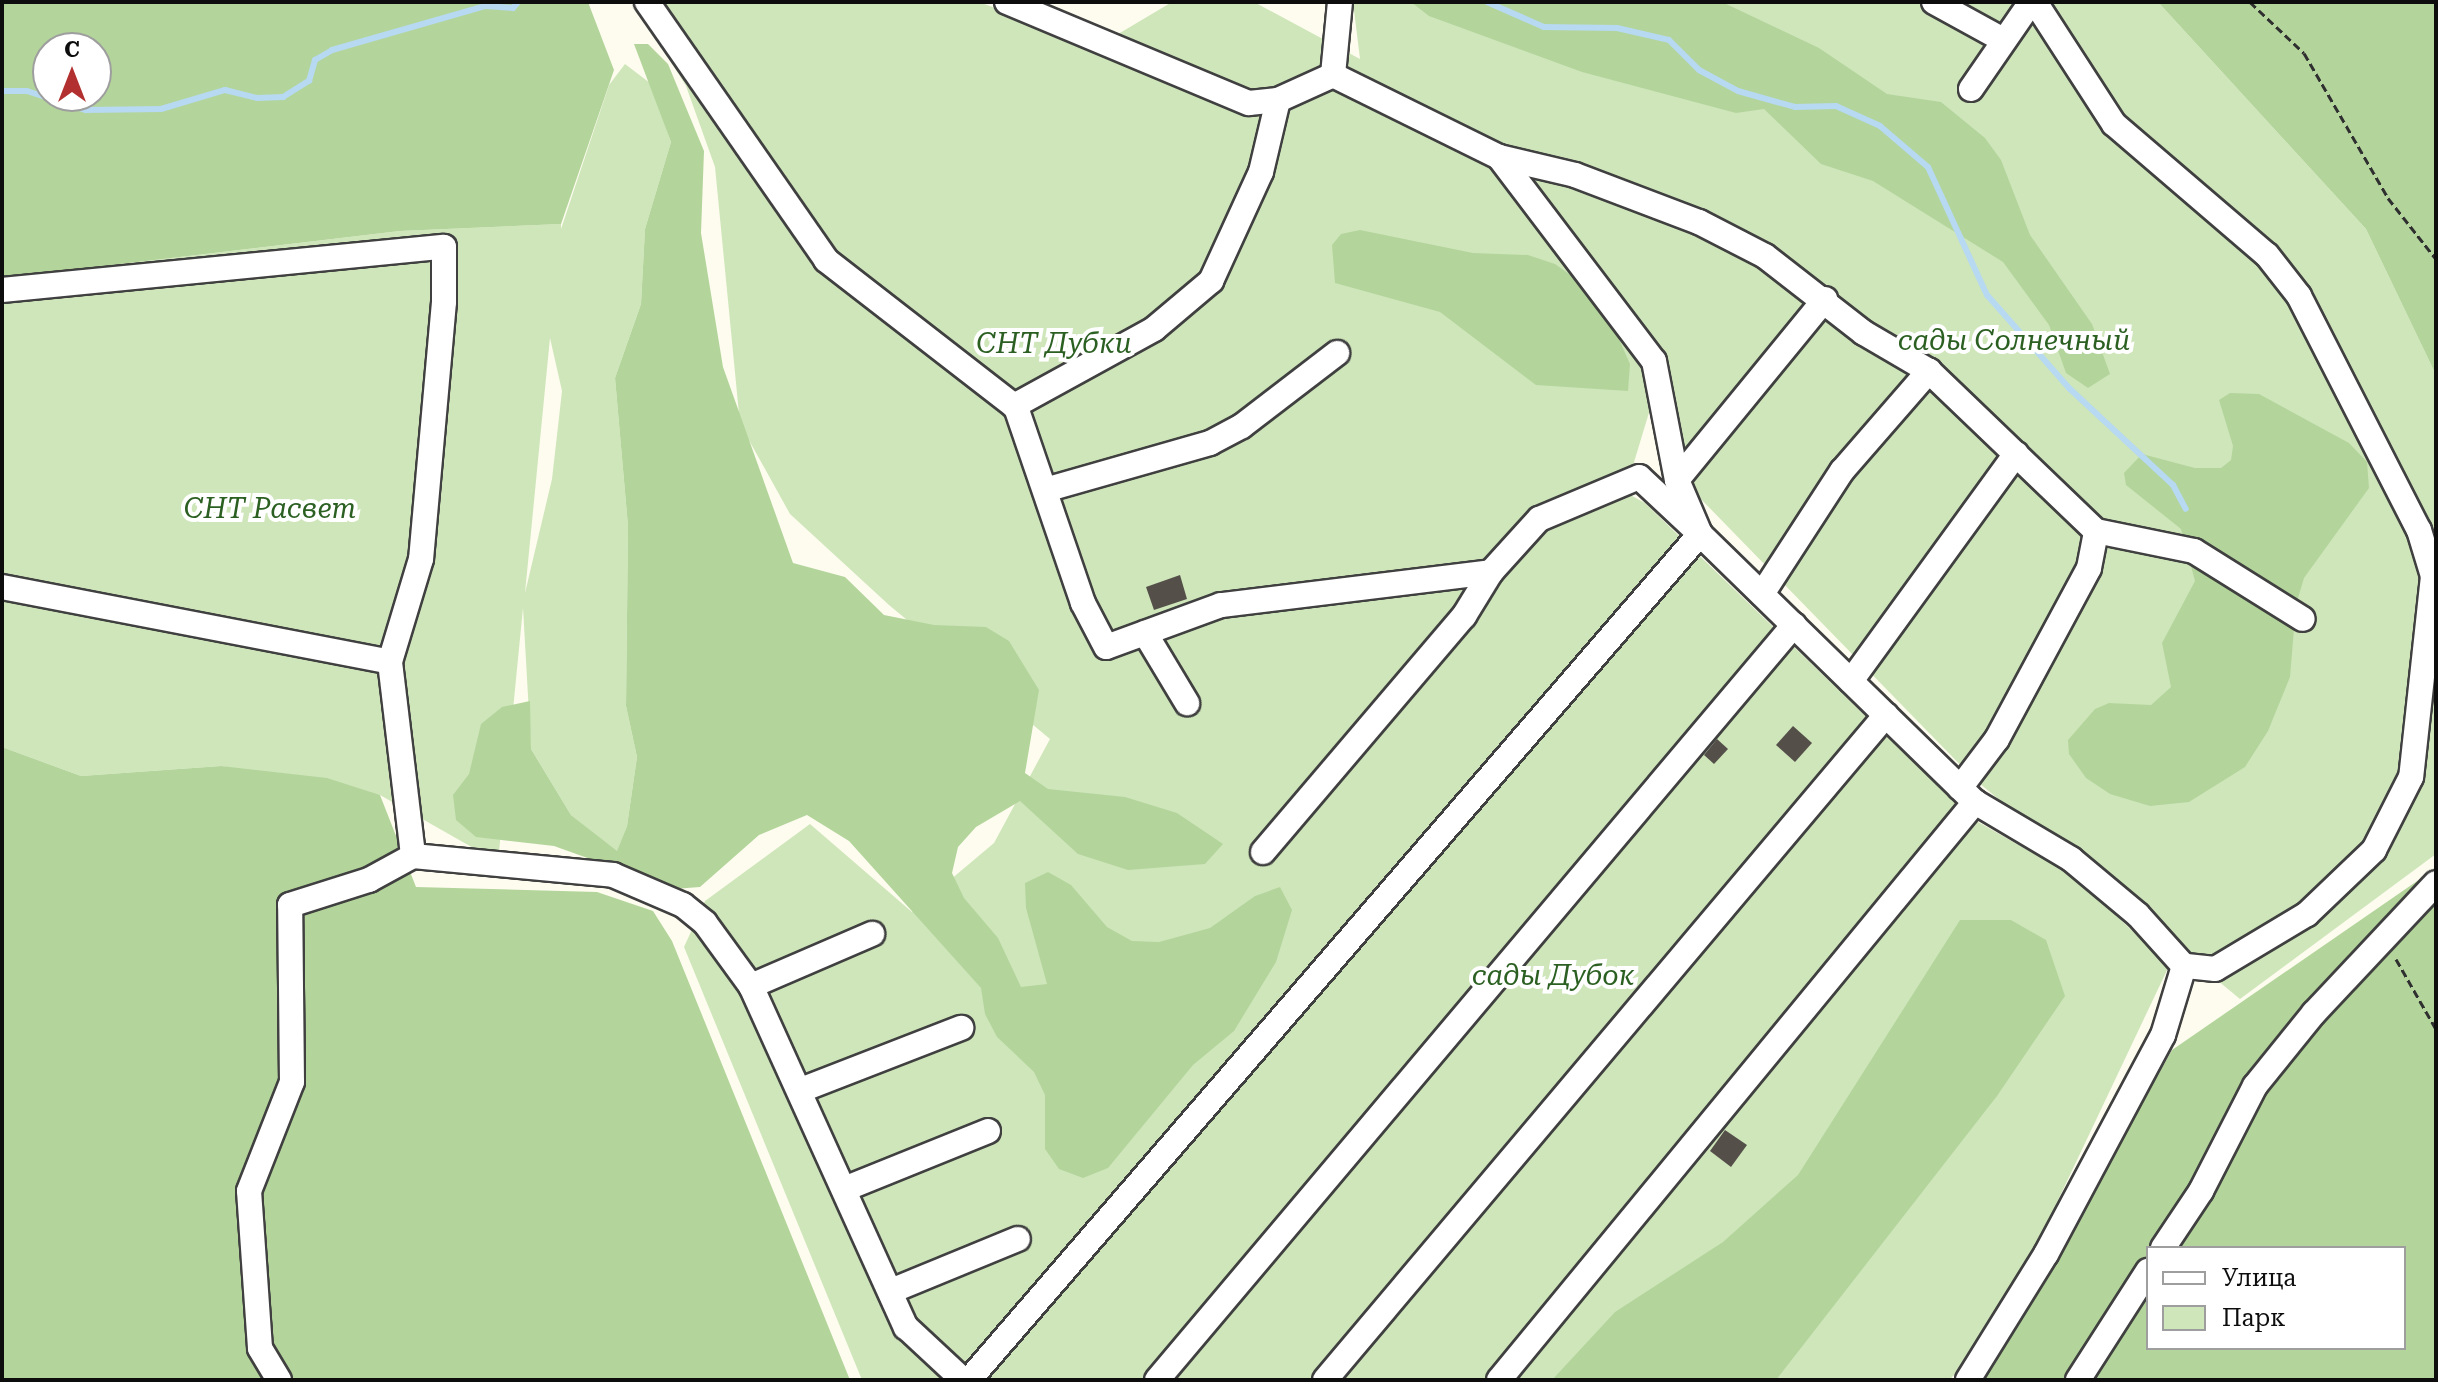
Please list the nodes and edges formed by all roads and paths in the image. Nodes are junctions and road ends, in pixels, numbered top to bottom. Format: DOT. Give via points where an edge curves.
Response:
graph roads {
  1 [pos="647,2"];
  2 [pos="1007,2"];
  3 [pos="1340,2"];
  4 [pos="1934,2"];
  5 [pos="2033,2"];
  6 [pos="2250,2"];
  7 [pos="2003,40"];
  8 [pos="1333,75"];
  9 [pos="1971,89"];
  10 [pos="1278,100"];
  11 [pos="1499,157"];
  12 [pos="2436,259"];
  13 [pos="2,290"];
  14 [pos="1825,299"];
  15 [pos="1337,353"];
  16 [pos="1929,371"];
  17 [pos="1015,404"];
  18 [pos="2016,454"];
  19 [pos="1677,480"];
  20 [pos="1045,490"];
  21 [pos="2096,531"];
  22 [pos="1700,534"];
  23 [pos="1491,572"];
  24 [pos="2,587"];
  25 [pos="1762,594"];
  26 [pos="2303,619"];
  27 [pos="1794,625"];
  28 [pos="1145,633"];
  29 [pos="390,662"];
  30 [pos="1851,681"];
  31 [pos="1187,703"];
  32 [pos="1886,715"];
  33 [pos="1968,795"];
  34 [pos="1263,852"];
  35 [pos="413,856"];
  36 [pos="2436,883"];
  37 [pos="872,934"];
  38 [pos="2384,938"];
  39 [pos="2184,966"];
  40 [pos="751,986"];
  41 [pos="961,1028"];
  42 [pos="2436,1029"];
  43 [pos="801,1090"];
  44 [pos="988,1131"];
  45 [pos="847,1188"];
  46 [pos="1018,1239"];
  47 [pos="2164,1246"];
  48 [pos="2146,1274"];
  49 [pos="891,1291"];
  50 [pos="279,1380"];
  51 [pos="963,1380"];
  52 [pos="969,1380"];
  53 [pos="1157,1380"];
  54 [pos="1325,1380"];
  55 [pos="1499,1380"];
  56 [pos="1968,1380"];
  57 [pos="2078,1380"];
  1 -- 17 [label="street" via="826,260"];
  2 -- 10 [label="street" via="1249,103"];
  3 -- 8 [label="street"];
  4 -- 7 [label="street"];
  5 -- 7 [label="street"];
  5 -- 39 [label="street" via="2114,124 2267,255 2299,296 2419,530 2433,576 2411,777 2374,850 2307,914 2215,969"];
  6 -- 12 [label="path" via="2304,53 2388,198"];
  7 -- 9 [label="street"];
  8 -- 10 [label="street"];
  8 -- 11 [label="street"];
  10 -- 17 [label="street" via="1261,172 1211,281 1154,329"];
  11 -- 14 [label="street" via="1575,175 1699,222 1765,256"];
  11 -- 19 [label="street" via="1654,361"];
  13 -- 29 [label="street" via="444,247 444,302 421,559"];
  14 -- 16 [label="street" via="1864,333"];
  14 -- 19 [label="street"];
  15 -- 20 [label="street" via="1242,426 1210,443"];
  16 -- 18 [label="street"];
  16 -- 25 [label="street" via="1842,471"];
  17 -- 20 [label="street"];
  18 -- 21 [label="street"];
  18 -- 30 [label="street"];
  19 -- 22 [label="street"];
  20 -- 28 [label="street" via="1083,603 1106,647"];
  21 -- 26 [label="street" via="2194,551"];
  21 -- 33 [label="street" via="2089,568"];
  22 -- 23 [label="street" via="1639,477 1539,519"];
  22 -- 25 [label="street"];
  22 -- 52 [label="street"];
  23 -- 28 [label="street" via="1221,605"];
  23 -- 34 [label="street" via="1464,616"];
  24 -- 29 [label="street"];
  25 -- 27 [label="street"];
  27 -- 30 [label="street"];
  27 -- 53 [label="street"];
  28 -- 31 [label="street"];
  29 -- 35 [label="street"];
  30 -- 32 [label="street"];
  32 -- 33 [label="street"];
  32 -- 54 [label="street"];
  33 -- 39 [label="street" via="2071,859 2138,915"];
  33 -- 55 [label="street"];
  35 -- 40 [label="street" via="613,875 683,905 705,923"];
  35 -- 50 [label="street" via="369,880 290,905 292,1082 249,1191 260,1348"];
  36 -- 38 [label="street"];
  37 -- 40 [label="street"];
  38 -- 42 [label="path"];
  38 -- 47 [label="street" via="2255,1086 2201,1191"];
  39 -- 56 [label="street" via="2163,1035 2046,1254"];
  40 -- 43 [label="street"];
  41 -- 43 [label="street"];
  43 -- 45 [label="street"];
  44 -- 45 [label="street"];
  45 -- 49 [label="street"];
  46 -- 49 [label="street"];
  48 -- 57 [label="street"];
  49 -- 51 [label="street" via="906,1327"];
}
